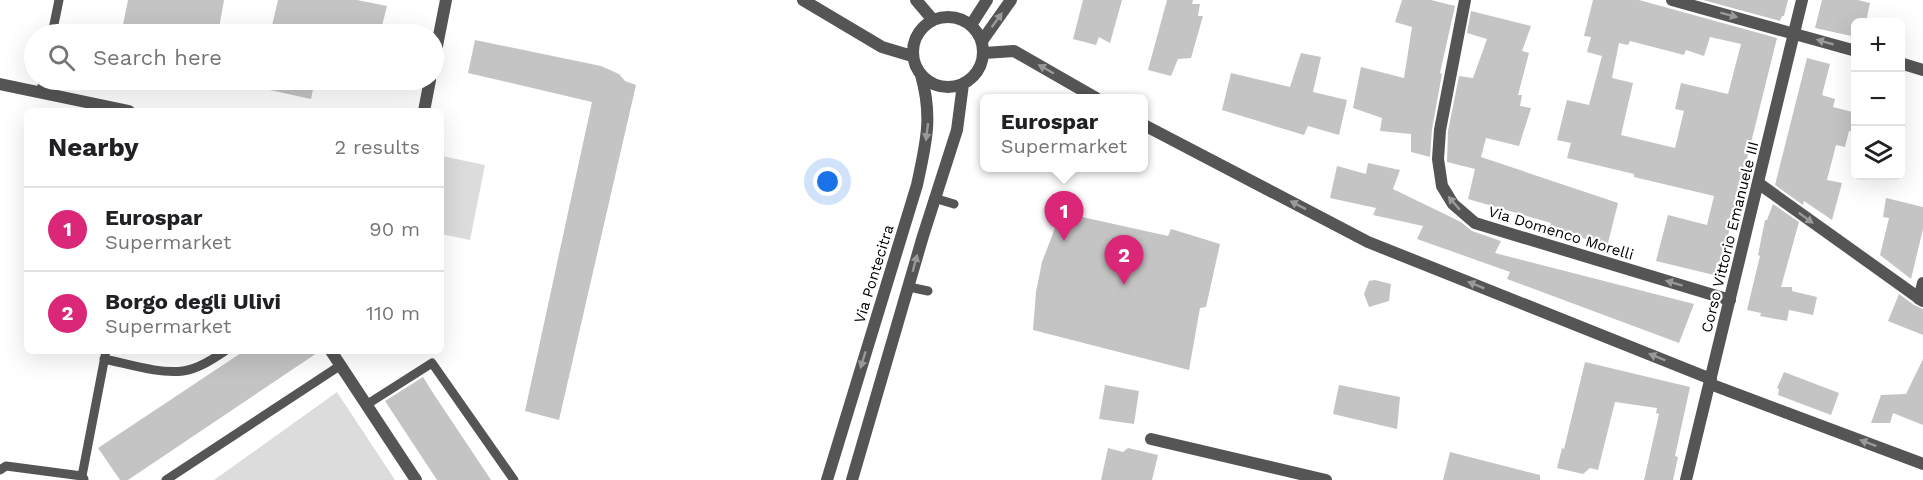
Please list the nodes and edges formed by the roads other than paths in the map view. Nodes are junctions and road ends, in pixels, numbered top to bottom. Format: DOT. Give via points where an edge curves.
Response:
graph roads {
  1 [pos="59,0"];
  2 [pos="446,0"];
  3 [pos="802,0"];
  4 [pos="916,0"];
  5 [pos="987,0"];
  6 [pos="1011,0"];
  7 [pos="1465,0"];
  8 [pos="1672,0"];
  9 [pos="1802,0"];
  10 [pos="933,20"];
  11 [pos="54,24"];
  12 [pos="441,24"];
  13 [pos="971,25"];
  14 [pos="1794,33"];
  15 [pos="983,47"];
  16 [pos="1851,50"];
  17 [pos="912,56"];
  18 [pos="1905,65"];
  19 [pos="1923,70"];
  20 [pos="921,75"];
  21 [pos="0,84"];
  22 [pos="963,84"];
  23 [pos="24,85"];
  24 [pos="56,90"];
  25 [pos="428,90"];
  26 [pos="1087,94"];
  27 [pos="119,108"];
  28 [pos="425,108"];
  29 [pos="1148,128"];
  30 [pos="1758,183"];
  31 [pos="934,198"];
  32 [pos="954,204"];
  33 [pos="1923,283"];
  34 [pos="909,287"];
  35 [pos="927,291"];
  36 [pos="1730,300"];
  37 [pos="1921,300"];
  38 [pos="220,354"];
  39 [pos="333,354"];
  40 [pos="105,355"];
  41 [pos="341,365"];
  42 [pos="1710,382"];
  43 [pos="366,405"];
  44 [pos="1151,439"];
  45 [pos="1923,464"];
  46 [pos="0,470"];
  47 [pos="83,478"];
  48 [pos="166,480"];
  49 [pos="416,480"];
  50 [pos="514,480"];
  51 [pos="827,480"];
  52 [pos="852,480"];
  53 [pos="1326,480"];
  54 [pos="1686,480"];
  1 -- 11 [label="lane"];
  2 -- 12 [label="street"];
  3 -- 17 [label="street" via="882,47"];
  4 -- 10 [label="street"];
  5 -- 13 [label="street"];
  15 -- 6 [label="street, one-way"];
  36 -- 7 [label="street, Via Domenco Morelli, one-way" via="1475,223 1453,204 1442,186 1438,159"];
  8 -- 14 [label="street, one-way"];
  9 -- 14 [label="street, Corso Vittorio Emanuele III"];
  10 -- 13 [label="street" via="952,17"];
  10 -- 17 [label="street" via="921,29"];
  13 -- 15 [label="street"];
  16 -- 14 [label="street, one-way"];
  14 -- 30 [label="street, Corso Vittorio Emanuele III"];
  15 -- 22 [label="street" via="980,69"];
  26 -- 15 [label="street, one-way" via="1014,51"];
  17 -- 20 [label="street"];
  18 -- 19 [label="street"];
  20 -- 22 [label="street" via="939,87"];
  20 -- 51 [label="street, Via Pontecitra, one-way" via="929,119 919,173"];
  21 -- 23 [label="street"];
  22 -- 31 [label="street" via="957,130"];
  24 -- 27 [label="street"];
  25 -- 28 [label="street"];
  42 -- 29 [label="street, one-way" via="1368,242"];
  30 -- 36 [label="street, Corso Vittorio Emanuele III"];
  30 -- 37 [label="street, one-way"];
  31 -- 32 [label="lane"];
  34 -- 31 [label="street, one-way"];
  33 -- 37 [label="street"];
  34 -- 35 [label="lane"];
  34 -- 52 [label="street"];
  36 -- 42 [label="street, Corso Vittorio Emanuele III"];
  38 -- 40 [label="lane" via="185,371 166,371"];
  39 -- 41 [label="street"];
  40 -- 47 [label="lane"];
  41 -- 43 [label="street"];
  41 -- 48 [label="lane"];
  45 -- 42 [label="street, one-way"];
  42 -- 54 [label="street, Corso Vittorio Emanuele III"];
  43 -- 49 [label="street"];
  43 -- 50 [label="lane" via="432,363"];
  44 -- 53 [label="street"];
  46 -- 47 [label="lane" via="6,466"];
}
